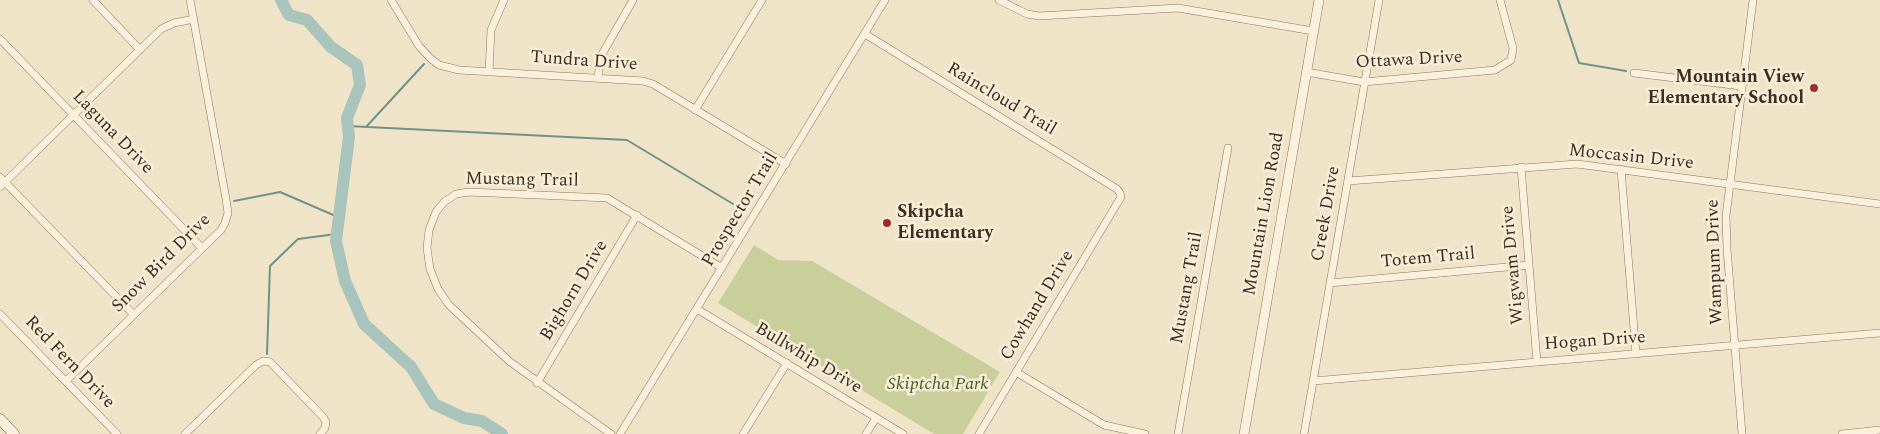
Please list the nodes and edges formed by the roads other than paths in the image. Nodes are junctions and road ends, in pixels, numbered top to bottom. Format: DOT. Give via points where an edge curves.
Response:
graph roads {
  1 [pos="92,0"];
  2 [pos="190,0"];
  3 [pos="391,0"];
  4 [pos="504,0"];
  5 [pos="633,0"];
  6 [pos="762,0"];
  7 [pos="886,0"];
  8 [pos="999,0"];
  9 [pos="1014,0"];
  10 [pos="1319,0"];
  11 [pos="1379,0"];
  12 [pos="1500,0"];
  13 [pos="1753,0"];
  14 [pos="1011,8"];
  15 [pos="194,20"];
  16 [pos="1313,31"];
  17 [pos="865,34"];
  18 [pos="0,39"];
  19 [pos="140,50"];
  20 [pos="489,72"];
  21 [pos="1306,72"];
  22 [pos="1634,73"];
  23 [pos="598,77"];
  24 [pos="1364,82"];
  25 [pos="1741,86"];
  26 [pos="695,110"];
  27 [pos="74,116"];
  28 [pos="1228,148"];
  29 [pos="786,164"];
  30 [pos="1521,167"];
  31 [pos="1621,169"];
  32 [pos="1348,181"];
  33 [pos="2,182"];
  34 [pos="1729,184"];
  35 [pos="1120,193"];
  36 [pos="1880,204"];
  37 [pos="637,215"];
  38 [pos="202,248"];
  39 [pos="1529,265"];
  40 [pos="722,268"];
  41 [pos="1330,283"];
  42 [pos="697,309"];
  43 [pos="0,314"];
  44 [pos="133,314"];
  45 [pos="1880,333"];
  46 [pos="1734,346"];
  47 [pos="1636,354"];
  48 [pos="1537,362"];
  49 [pos="787,363"];
  50 [pos="1016,372"];
  51 [pos="66,381"];
  52 [pos="1313,381"];
  53 [pos="537,383"];
  54 [pos="876,418"];
  55 [pos="0,419"];
  56 [pos="1880,430"];
  57 [pos="14,434"];
  58 [pos="117,434"];
  59 [pos="185,434"];
  60 [pos="320,434"];
  61 [pos="611,434"];
  62 [pos="620,434"];
  63 [pos="743,434"];
  64 [pos="866,434"];
  65 [pos="903,434"];
  66 [pos="979,434"];
  67 [pos="1145,434"];
  68 [pos="1178,434"];
  69 [pos="1244,434"];
  70 [pos="1304,434"];
  71 [pos="1742,434"];
  72 [pos="1842,434"];
  1 -- 19 [label="street"];
  2 -- 15 [label="street, Snow Bird Drive"];
  3 -- 20 [label="street, Tundra Drive" via="430,58 449,69"];
  4 -- 20 [label="street" via="491,30"];
  5 -- 23 [label="street" via="601,56"];
  6 -- 26 [label="street"];
  7 -- 17 [label="street, Prospector Trail"];
  8 -- 14 [label="street"];
  9 -- 14 [label="street"];
  10 -- 16 [label="street, Mountain Lion Road"];
  11 -- 24 [label="street, Creek Drive"];
  12 -- 24 [label="street, Ottawa Drive" via="1513,48 1512,60 1495,70"];
  13 -- 25 [label="street, Wampum Drive"];
  14 -- 16 [label="street" via="1039,16 1178,8"];
  15 -- 19 [label="street" via="161,29"];
  15 -- 38 [label="street, Snow Bird Drive" via="228,213 221,230"];
  16 -- 21 [label="street, Mountain Lion Road"];
  17 -- 29 [label="street, Prospector Trail"];
  17 -- 35 [label="street, Raincloud Trail"];
  18 -- 27 [label="street, Laguna Drive"];
  19 -- 27 [label="street"];
  20 -- 23 [label="street, Tundra Drive"];
  21 -- 24 [label="street, Ottawa Drive"];
  21 -- 69 [label="street, Mountain Lion Road"];
  22 -- 25 [label="street"];
  23 -- 26 [label="street, Tundra Drive" via="653,84"];
  24 -- 32 [label="street, Creek Drive"];
  25 -- 34 [label="street, Wampum Drive"];
  26 -- 29 [label="street, Tundra Drive"];
  27 -- 33 [label="street"];
  27 -- 38 [label="street, Laguna Drive"];
  28 -- 68 [label="street, Mustang Trail"];
  29 -- 40 [label="street, Prospector Trail"];
  30 -- 31 [label="street, Moccasin Drive" via="1577,164"];
  30 -- 32 [label="street, Moccasin Drive"];
  30 -- 39 [label="street, Wigwam Drive"];
  31 -- 34 [label="street, Moccasin Drive"];
  31 -- 47 [label="street"];
  32 -- 41 [label="street, Creek Drive"];
  33 -- 44 [label="street"];
  34 -- 36 [label="street, Moccasin Drive"];
  34 -- 46 [label="street, Wampum Drive" via="1727,249"];
  35 -- 50 [label="street, Cowhand Drive" via="1121,197"];
  37 -- 40 [label="street, Mustang Trail"];
  37 -- 53 [label="street, Bighorn Drive"];
  37 -- 53 [label="street, Mustang Trail" via="607,198 469,192 456,194 436,212 427,248 430,269 438,289 449,305"];
  38 -- 44 [label="street, Snow Bird Drive"];
  39 -- 41 [label="street, Totem Trail"];
  39 -- 48 [label="street, Wigwam Drive"];
  40 -- 42 [label="street, Prospector Trail"];
  41 -- 52 [label="street, Creek Drive"];
  42 -- 49 [label="street, Bullwhip Drive"];
  42 -- 62 [label="street, Prospector Trail"];
  43 -- 51 [label="street, Red Fern Drive"];
  44 -- 51 [label="street, Snow Bird Drive"];
  45 -- 46 [label="street, Hogan Drive"];
  46 -- 47 [label="street, Hogan Drive"];
  46 -- 71 [label="street, Wampum Drive"];
  47 -- 48 [label="street, Hogan Drive"];
  48 -- 52 [label="street, Hogan Drive"];
  49 -- 54 [label="street, Bullwhip Drive"];
  49 -- 63 [label="street"];
  50 -- 66 [label="street, Cowhand Drive"];
  50 -- 67 [label="street" via="1104,425"];
  51 -- 58 [label="street, Red Fern Drive"];
  52 -- 70 [label="street, Creek Drive"];
  53 -- 61 [label="street, Mustang Trail"];
  54 -- 64 [label="street"];
  54 -- 65 [label="street, Bullwhip Drive"];
  55 -- 57 [label="main road"];
  56 -- 72 [label="street"];
  59 -- 60 [label="street" via="256,364 263,361 270,362 323,417 325,428"];
}
